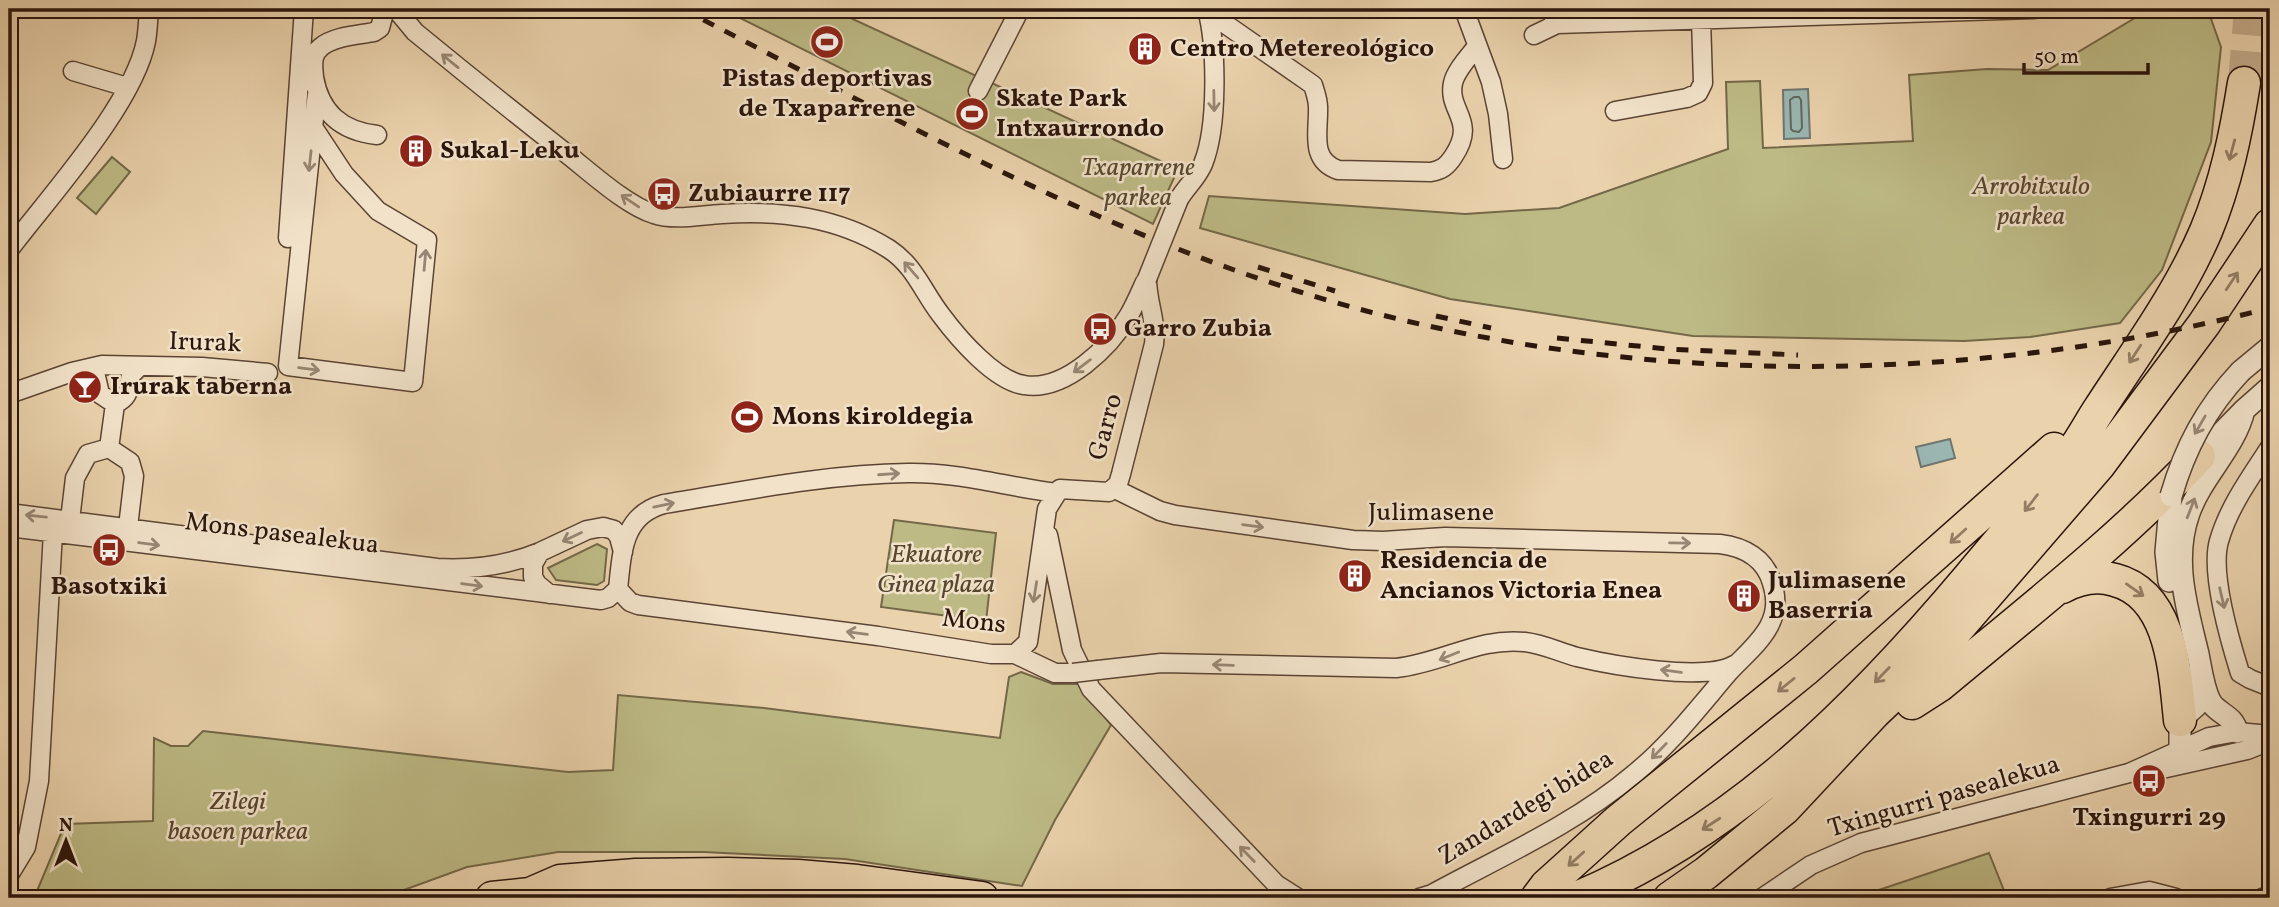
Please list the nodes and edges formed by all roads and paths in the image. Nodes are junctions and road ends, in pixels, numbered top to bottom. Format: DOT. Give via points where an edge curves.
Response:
graph roads {
  1 [pos="149,9"];
  2 [pos="304,9"];
  3 [pos="385,9"];
  4 [pos="396,9"];
  5 [pos="1020,9"];
  6 [pos="1464,9"];
  7 [pos="2034,9"];
  8 [pos="1207,10"];
  9 [pos="1554,16"];
  10 [pos="1701,18"];
  11 [pos="1534,35"];
  12 [pos="1477,46"];
  13 [pos="73,71"];
  14 [pos="2244,83"];
  15 [pos="127,87"];
  16 [pos="978,91"];
  17 [pos="317,93"];
  18 [pos="1615,111"];
  19 [pos="313,127"];
  20 [pos="377,135"];
  21 [pos="1503,159"];
  22 [pos="2270,225"];
  23 [pos="15,237"];
  24 [pos="288,238"];
  25 [pos="9,250"];
  26 [pos="1147,279"];
  27 [pos="1128,317"];
  28 [pos="1153,318"];
  29 [pos="2270,347"];
  30 [pos="139,367"];
  31 [pos="94,368"];
  32 [pos="268,373"];
  33 [pos="2270,387"];
  34 [pos="9,394"];
  35 [pos="116,404"];
  36 [pos="2100,408"];
  37 [pos="2244,410"];
  38 [pos="2270,446"];
  39 [pos="109,448"];
  40 [pos="2199,456"];
  41 [pos="2099,465"];
  42 [pos="1115,489"];
  43 [pos="1030,490"];
  44 [pos="1057,493"];
  45 [pos="9,513"];
  46 [pos="1046,517"];
  47 [pos="69,520"];
  48 [pos="9,527"];
  49 [pos="128,527"];
  50 [pos="53,532"];
  51 [pos="540,552"];
  52 [pos="623,552"];
  53 [pos="1753,555"];
  54 [pos="618,589"];
  55 [pos="549,594"];
  56 [pos="2049,594"];
  57 [pos="1015,654"];
  58 [pos="1737,663"];
  59 [pos="2270,687"];
  60 [pos="1912,703"];
  61 [pos="2237,732"];
  62 [pos="2180,734"];
  63 [pos="2270,735"];
  64 [pos="2270,741"];
  65 [pos="2224,755"];
  66 [pos="2201,761"];
  67 [pos="2129,773"];
  68 [pos="1804,802"];
  69 [pos="1751,836"];
  70 [pos="9,876"];
  71 [pos="914,888"];
  72 [pos="1777,892"];
  73 [pos="530,894"];
  74 [pos="2270,896"];
  75 [pos="492,898"];
  76 [pos="829,898"];
  77 [pos="960,898"];
  78 [pos="982,898"];
  79 [pos="1298,898"];
  80 [pos="1419,898"];
  81 [pos="1537,898"];
  82 [pos="1577,898"];
  83 [pos="1670,898"];
  84 [pos="1700,898"];
  85 [pos="1762,898"];
  86 [pos="2110,898"];
  87 [pos="2176,898"];
  88 [pos="2262,898"];
  1 -- 15 [label="street" via="146,42"];
  2 -- 24 [label="street"];
  3 -- 17 [label="street" via="380,28 374,32 320,47 312,64"];
  27 -- 4 [label="street, one-way" via="1096,355 1063,379 1024,385 1010,380 961,340 914,270 891,251 860,234 798,215 747,212 665,217 645,211 424,40"];
  5 -- 16 [label="street"];
  6 -- 12 [label="street"];
  7 -- 10 [label="street"];
  8 -- 12 [label="street" via="1313,85 1320,156 1327,166 1338,170 1442,170 1463,136 1452,86"];
  8 -- 26 [label="street, one-way, bridge" via="1212,31 1212,140 1198,175 1179,199"];
  9 -- 10 [label="street"];
  9 -- 11 [label="street"];
  10 -- 18 [label="street" via="1703,83 1698,93"];
  12 -- 21 [label="street" via="1491,82"];
  13 -- 15 [label="street"];
  14 -- 36 [label="highway, one-way" via="2236,136 2207,230 2174,293"];
  15 -- 23 [label="street" via="97,134"];
  17 -- 19 [label="street"];
  17 -- 20 [label="street" via="341,123"];
  19 -- 19 [label="street, one-way" via="288,366 414,382 427,240 378,211 344,174"];
  41 -- 22 [label="highway, one-way" via="2204,324"];
  23 -- 25 [label="street"];
  26 -- 27 [label="street"];
  26 -- 28 [label="street, Garro"];
  27 -- 28 [label="street" via="1141,312"];
  28 -- 42 [label="street, Garro" via="1154,344"];
  29 -- 62 [label="street, one-way, bridge" via="2241,371 2210,407 2183,457 2171,496 2168,572 2196,701"];
  30 -- 31 [label="street, Irurak"];
  30 -- 32 [label="street, Irurak"];
  30 -- 35 [label="street, Irurak" via="131,375 129,394"];
  31 -- 34 [label="street, Irurak"];
  31 -- 35 [label="street" via="100,394"];
  33 -- 37 [label="street"];
  35 -- 39 [label="street, Irurak"];
  36 -- 81 [label="highway, one-way" via="1806,669 1618,821"];
  36 -- 82 [label="highway, one-way" via="2017,520 1846,714 1722,817 1662,857"];
  37 -- 40 [label="street"];
  61 -- 37 [label="street, one-way" via="2233,721 2215,707 2205,685 2185,600 2181,552 2196,497 2235,434"];
  38 -- 59 [label="street, one-way" via="2233,505 2218,543 2217,561 2240,673"];
  39 -- 47 [label="street" via="88,454 75,478"];
  39 -- 49 [label="street" via="130,462 134,476"];
  40 -- 56 [label="highway" via="2160,498"];
  41 -- 60 [label="highway" via="2025,577"];
  41 -- 69 [label="highway" via="1933,657 1784,809"];
  42 -- 44 [label="street, Garro" via="1103,493 1060,489"];
  42 -- 53 [label="street, Julimasene, one-way" via="1160,511 1353,540 1445,537 1720,544"];
  43 -- 44 [label="street"];
  43 -- 46 [label="street"];
  52 -- 43 [label="street, one-way" via="633,522 649,508 810,480 910,472 987,480"];
  44 -- 46 [label="street, Mons"];
  47 -- 45 [label="street, Mons pasealekua, one-way"];
  46 -- 57 [label="street, Mons, one-way" via="1028,642"];
  79 -- 46 [label="street, one-way" via="1269,877 1091,689 1072,650"];
  47 -- 49 [label="street, Mons pasealekua"];
  48 -- 50 [label="street, Mons pasealekua"];
  49 -- 51 [label="street, Mons pasealekua" via="447,569 509,563"];
  50 -- 55 [label="street, Mons pasealekua, one-way"];
  50 -- 70 [label="street" via="39,781 26,847"];
  52 -- 51 [label="street, one-way" via="614,530 603,527"];
  51 -- 55 [label="street" via="533,564 533,577"];
  52 -- 54 [label="street"];
  53 -- 58 [label="street, Zandardegi bidea" via="1772,582 1774,616 1763,638"];
  54 -- 55 [label="street" via="600,600"];
  57 -- 54 [label="street, Mons, one-way" via="638,605"];
  56 -- 60 [label="highway"];
  56 -- 62 [label="highway, one-way" via="2088,577 2105,577 2137,589 2150,602 2164,629"];
  58 -- 57 [label="street, one-way, bridge" via="1717,672 1681,673 1505,641 1482,644 1421,666 1396,668 1161,663 1055,673"];
  58 -- 80 [label="street, Zandardegi bidea, one-way" via="1632,776 1583,810"];
  60 -- 68 [label="highway"];
  61 -- 62 [label="street, Txingurri pasealekua" via="2209,737"];
  61 -- 63 [label="street, Txingurri pasealekua"];
  61 -- 65 [label="street" via="2233,748"];
  62 -- 66 [label="street" via="2186,757"];
  62 -- 67 [label="street, Txingurri pasealekua" via="2160,761"];
  64 -- 65 [label="street, Txingurri pasealekua"];
  65 -- 66 [label="street, Txingurri pasealekua"];
  66 -- 67 [label="street, Txingurri pasealekua"];
  67 -- 72 [label="street, Txingurri pasealekua" via="1861,843 1811,865"];
  68 -- 69 [label="highway"];
  68 -- 84 [label="highway" via="1784,828"];
  69 -- 83 [label="highway"];
  71 -- 73 [label="highway" via="798,876 636,875 560,881"];
  71 -- 77 [label="highway"];
  71 -- 78 [label="highway"];
  72 -- 85 [label="street, Txingurri pasealekua"];
  73 -- 75 [label="highway"];
  73 -- 76 [label="highway" via="681,887"];
  74 -- 88 [label="street"];
  86 -- 87 [label="street" via="2148,891"];
}
